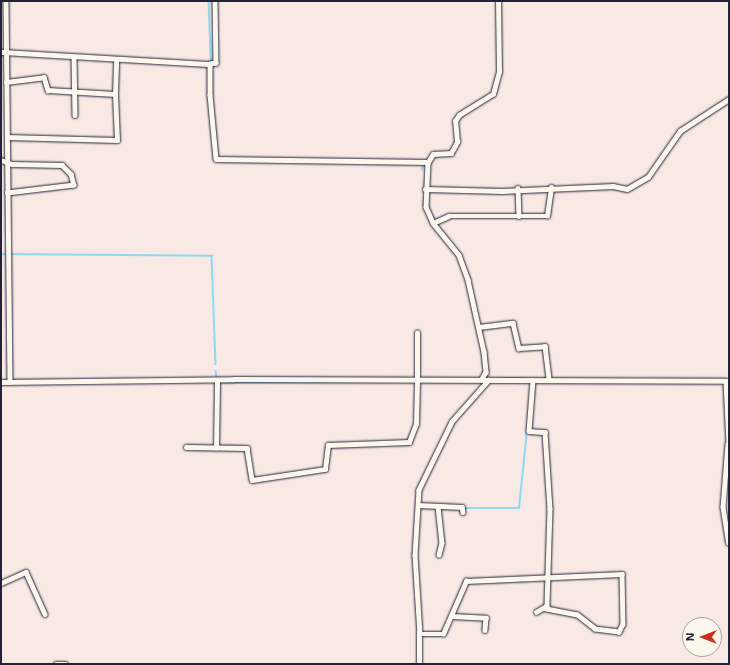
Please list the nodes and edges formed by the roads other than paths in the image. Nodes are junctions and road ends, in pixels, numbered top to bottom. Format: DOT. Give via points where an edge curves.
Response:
graph roads {
  1 [pos="6,1"];
  2 [pos="215,1"];
  3 [pos="498,1"];
  4 [pos="3,52"];
  5 [pos="74,57"];
  6 [pos="116,60"];
  7 [pos="210,64"];
  8 [pos="6,82"];
  9 [pos="74,90"];
  10 [pos="115,94"];
  11 [pos="729,99"];
  12 [pos="75,115"];
  13 [pos="7,137"];
  14 [pos="1,160"];
  15 [pos="7,160"];
  16 [pos="428,162"];
  17 [pos="551,187"];
  18 [pos="518,188"];
  19 [pos="425,189"];
  20 [pos="8,193"];
  21 [pos="519,216"];
  22 [pos="432,223"];
  23 [pos="479,327"];
  24 [pos="417,333"];
  25 [pos="482,379"];
  26 [pos="489,380"];
  27 [pos="533,380"];
  28 [pos="549,380"];
  29 [pos="217,381"];
  30 [pos="417,381"];
  31 [pos="1,382"];
  32 [pos="10,382"];
  33 [pos="728,382"];
  34 [pos="729,444"];
  35 [pos="186,447"];
  36 [pos="216,448"];
  37 [pos="418,505"];
  38 [pos="438,506"];
  39 [pos="463,512"];
  40 [pos="729,543"];
  41 [pos="439,555"];
  42 [pos="548,578"];
  43 [pos="1,583"];
  44 [pos="546,609"];
  45 [pos="537,612"];
  46 [pos="45,614"];
  47 [pos="451,616"];
  48 [pos="420,630"];
  49 [pos="485,630"];
  50 [pos="56,664"];
  51 [pos="66,664"];
  52 [pos="419,664"];
  1 -- 4 [label="street"];
  2 -- 7 [label="street" via="216,63"];
  3 -- 16 [label="street" via="499,72 493,94 459,115 455,121 457,142 451,153 433,154"];
  4 -- 5 [label="street"];
  4 -- 8 [label="street"];
  5 -- 6 [label="street"];
  5 -- 9 [label="street"];
  6 -- 7 [label="street"];
  6 -- 10 [label="street"];
  7 -- 16 [label="street" via="212,115 219,161"];
  8 -- 9 [label="street" via="44,78 48,90"];
  8 -- 13 [label="street"];
  9 -- 10 [label="street"];
  9 -- 12 [label="street"];
  10 -- 13 [label="street" via="117,140"];
  11 -- 17 [label="street" via="680,131 648,177 627,189"];
  13 -- 15 [label="street"];
  14 -- 15 [label="street"];
  15 -- 20 [label="street"];
  15 -- 20 [label="street" via="12,164 62,165 72,174 74,185"];
  16 -- 19 [label="street"];
  17 -- 18 [label="street"];
  17 -- 21 [label="street" via="549,215"];
  18 -- 19 [label="street" via="502,192"];
  18 -- 21 [label="street"];
  19 -- 22 [label="street" via="426,207"];
  20 -- 32 [label="street"];
  21 -- 22 [label="street" via="450,216"];
  22 -- 23 [label="street" via="459,255"];
  23 -- 25 [label="street" via="486,372"];
  23 -- 28 [label="street" via="512,323 518,348 545,346"];
  24 -- 30 [label="street"];
  25 -- 26 [label="street"];
  25 -- 30 [label="street"];
  26 -- 27 [label="street"];
  26 -- 37 [label="street" via="452,422 419,490"];
  27 -- 28 [label="street"];
  27 -- 42 [label="street" via="529,431 545,432 549,484"];
  28 -- 33 [label="street"];
  29 -- 30 [label="street"];
  29 -- 32 [label="street"];
  29 -- 36 [label="street"];
  30 -- 36 [label="street" via="415,432 406,443 328,445 325,469 262,480 252,480 249,448"];
  31 -- 32 [label="street"];
  33 -- 34 [label="street"];
  34 -- 40 [label="street" via="723,507"];
  35 -- 36 [label="street"];
  37 -- 38 [label="street"];
  37 -- 48 [label="street" via="415,555"];
  38 -- 39 [label="street" via="462,507"];
  38 -- 41 [label="street" via="442,543"];
  42 -- 44 [label="street"];
  42 -- 44 [label="street" via="622,574 622,629 619,632 594,629 577,615"];
  42 -- 47 [label="street" via="463,582"];
  43 -- 46 [label="street" via="26,572"];
  44 -- 45 [label="street"];
  47 -- 48 [label="street" via="440,636 425,636"];
  47 -- 49 [label="street" via="486,618"];
  48 -- 52 [label="street"];
  50 -- 51 [label="street"];
}
